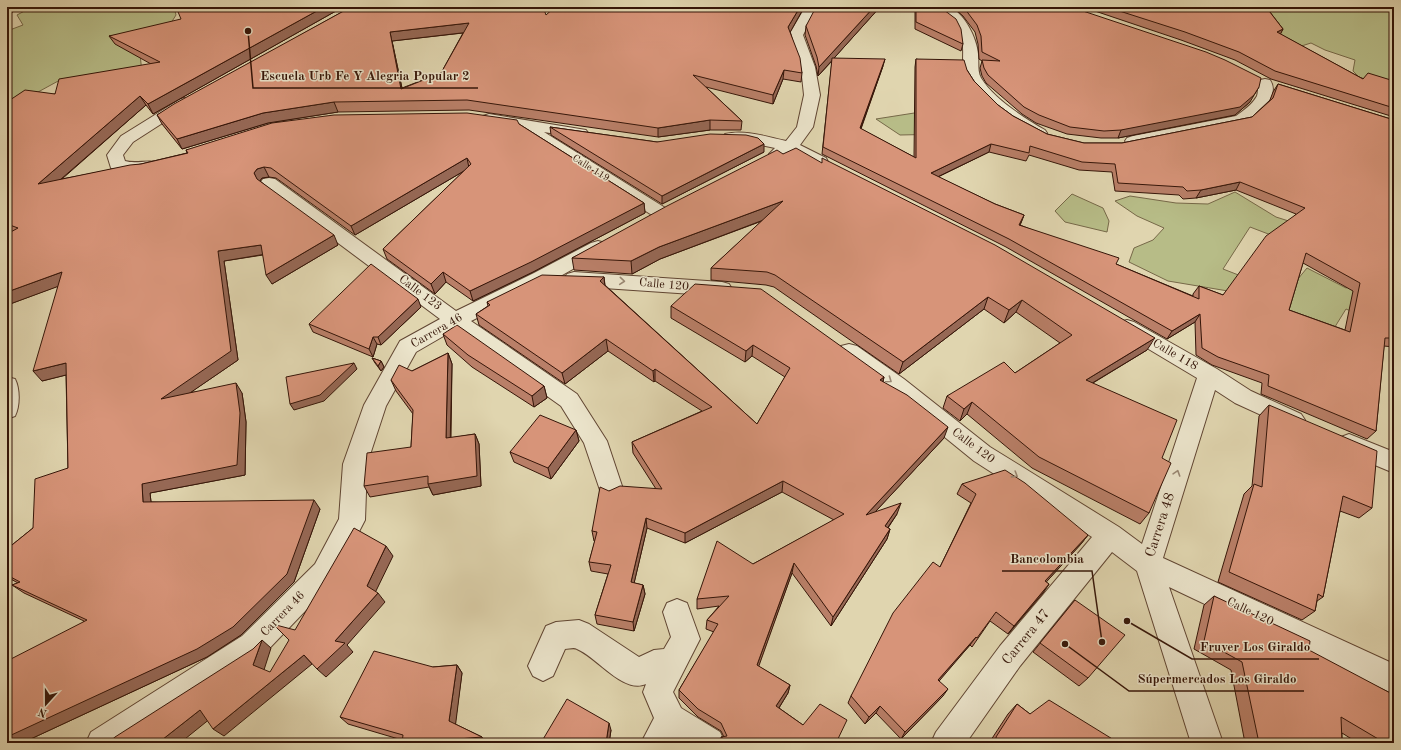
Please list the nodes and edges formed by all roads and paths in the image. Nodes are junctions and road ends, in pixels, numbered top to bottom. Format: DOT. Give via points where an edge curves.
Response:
graph roads {
  1 [pos="822,7"];
  2 [pos="943,8"];
  3 [pos="1280,88"];
  4 [pos="194,98"];
  5 [pos="476,117"];
  6 [pos="520,124"];
  7 [pos="598,136"];
  8 [pos="717,136"];
  9 [pos="1055,138"];
  10 [pos="1118,144"];
  11 [pos="790,147"];
  12 [pos="168,160"];
  13 [pos="762,161"];
  14 [pos="837,170"];
  15 [pos="269,183"];
  16 [pos="641,224"];
  17 [pos="614,238"];
  18 [pos="541,278"];
  19 [pos="743,291"];
  20 [pos="455,320"];
  21 [pos="1114,320"];
  22 [pos="831,339"];
  23 [pos="1210,375"];
  24 [pos="7,384"];
  25 [pos="7,410"];
  26 [pos="1394,463"];
  27 [pos="611,489"];
  28 [pos="1110,535"];
  29 [pos="1148,564"];
  30 [pos="677,612"];
  31 [pos="672,662"];
  32 [pos="543,666"];
  33 [pos="1394,679"];
  34 [pos="664,731"];
  35 [pos="102,743"];
  36 [pos="709,743"];
  37 [pos="947,743"];
  38 [pos="1207,743"];
  1 -- 11 [label="street" via="808,14 796,35 808,67 812,95 805,127"];
  2 -- 9 [label="street" via="962,25 967,34 972,74 976,82 998,106 1021,123"];
  3 -- 10 [label="street" via="1259,80 1265,95 1253,111 1241,120"];
  4 -- 12 [label="street" via="127,139 116,155 117,164 130,168 147,167"];
  5 -- 6 [label="street"];
  6 -- 7 [label="street"];
  6 -- 16 [label="street, Calle 119" via="668,209"];
  8 -- 11 [label="street" via="746,137"];
  11 -- 13 [label="street"];
  11 -- 14 [label="street"];
  15 -- 20 [label="street, Calle 123"];
  17 -- 18 [label="street, Carrera 46"];
  18 -- 19 [label="street, Calle 120, one-way" via="595,279"];
  18 -- 20 [label="street, Carrera 46"];
  20 -- 27 [label="street, Calle 123" via="569,400 595,441"];
  20 -- 35 [label="street, Carrera 46" via="408,347 375,405 355,464 352,520 324,573 252,646"];
  21 -- 23 [label="street, Calle 118"];
  22 -- 28 [label="street, Calle 120, one-way" via="896,385 982,454"];
  23 -- 26 [label="street, Calle 118" via="1243,397"];
  29 -- 23 [label="street, Carrera 48, one-way"];
  24 -- 25 [label="street"];
  28 -- 29 [label="street, Calle 120"];
  28 -- 37 [label="street, Carrera 47" via="1010,656"];
  29 -- 33 [label="street, Calle 120"];
  29 -- 38 [label="street, Carrera 48"];
  30 -- 31 [label="street" via="686,640"];
  31 -- 32 [label="street" via="640,672 630,670 609,652 579,634 556,636"];
  31 -- 34 [label="street" via="658,692"];
  34 -- 36 [label="street"];
}
